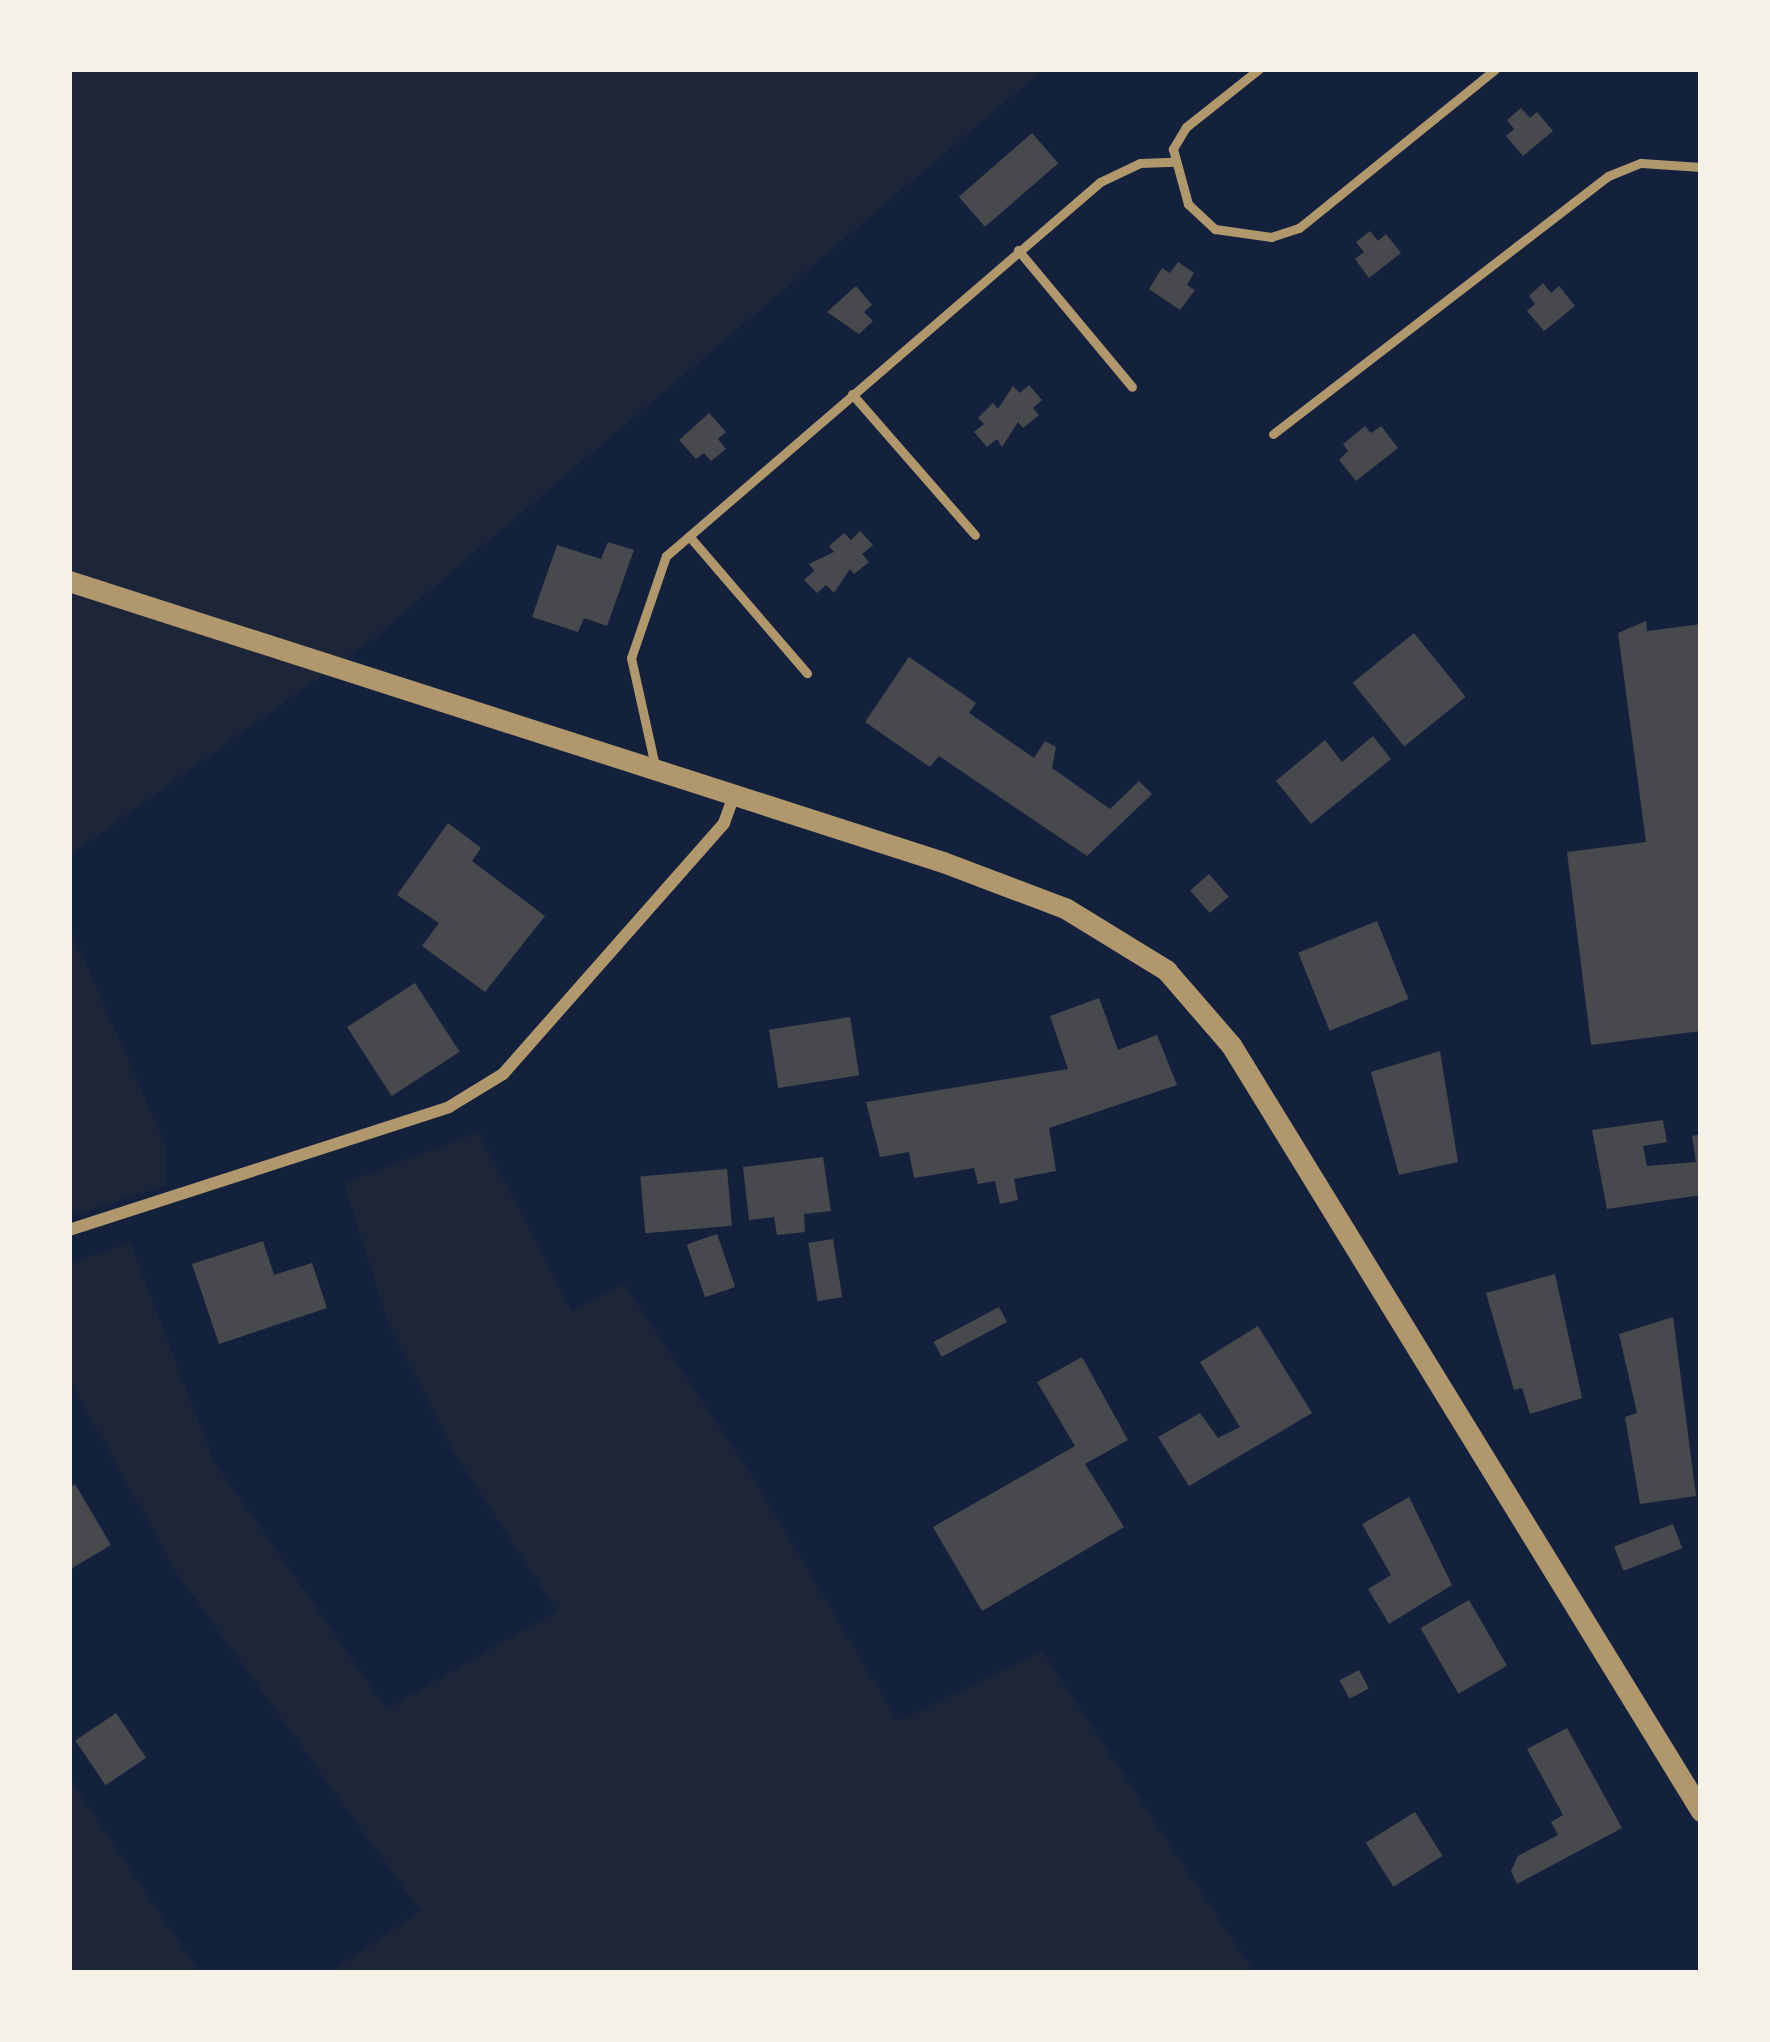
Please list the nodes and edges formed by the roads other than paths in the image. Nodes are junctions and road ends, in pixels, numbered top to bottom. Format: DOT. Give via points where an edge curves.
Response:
graph roads {
  1 [pos="1259,69"];
  2 [pos="1495,69"];
  3 [pos="1174,162"];
  4 [pos="1701,167"];
  5 [pos="1018,250"];
  6 [pos="1132,387"];
  7 [pos="851,394"];
  8 [pos="1273,434"];
  9 [pos="688,536"];
  10 [pos="975,536"];
  11 [pos="69,581"];
  12 [pos="807,673"];
  13 [pos="656,771"];
  14 [pos="734,796"];
  15 [pos="69,1230"];
  16 [pos="1701,1811"];
  1 -- 3 [label="lane" via="1186,127"];
  2 -- 3 [label="lane" via="1299,228 1271,237 1215,229 1189,204"];
  3 -- 5 [label="lane" via="1139,164 1100,182"];
  4 -- 8 [label="lane" via="1641,163 1608,176"];
  5 -- 6 [label="lane"];
  5 -- 7 [label="lane"];
  7 -- 9 [label="lane"];
  7 -- 10 [label="lane"];
  9 -- 12 [label="lane"];
  9 -- 13 [label="lane" via="666,556 631,658"];
  11 -- 13 [label="street"];
  13 -- 14 [label="street"];
  14 -- 15 [label="street" via="724,824 503,1074 449,1107"];
  14 -- 16 [label="street" via="1065,908 1118,935 1200,1005"];
}
